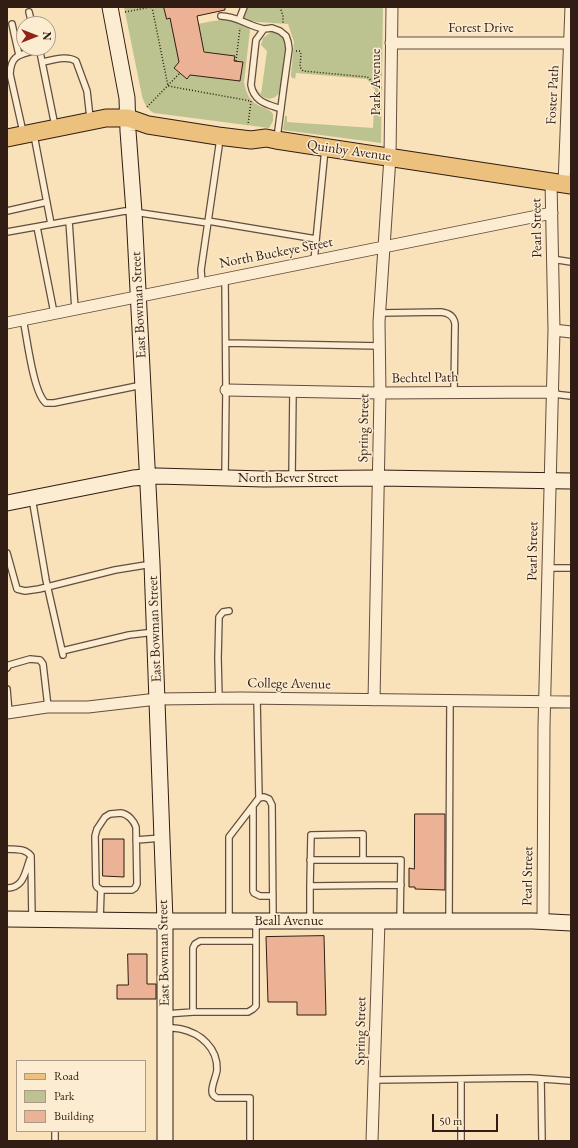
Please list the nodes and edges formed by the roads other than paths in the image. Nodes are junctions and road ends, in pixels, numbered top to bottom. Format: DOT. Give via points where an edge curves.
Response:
graph roads {
  1 [pos="110,7"];
  2 [pos="244,7"];
  3 [pos="392,7"];
  4 [pos="571,7"];
  5 [pos="29,12"];
  6 [pos="30,16"];
  7 [pos="221,16"];
  8 [pos="240,20"];
  9 [pos="12,24"];
  10 [pos="264,29"];
  11 [pos="16,42"];
  12 [pos="391,43"];
  13 [pos="571,43"];
  14 [pos="18,56"];
  15 [pos="41,56"];
  16 [pos="43,62"];
  17 [pos="281,109"];
  18 [pos="128,118"];
  19 [pos="91,121"];
  20 [pos="56,128"];
  21 [pos="21,135"];
  22 [pos="218,136"];
  23 [pos="276,140"];
  24 [pos="326,147"];
  25 [pos="390,157"];
  26 [pos="562,184"];
  27 [pos="47,202"];
  28 [pos="7,211"];
  29 [pos="134,212"];
  30 [pos="552,214"];
  31 [pos="69,221"];
  32 [pos="208,222"];
  33 [pos="51,224"];
  34 [pos="37,227"];
  35 [pos="7,232"];
  36 [pos="316,239"];
  37 [pos="384,248"];
  38 [pos="552,259"];
  39 [pos="314,261"];
  40 [pos="571,262"];
  41 [pos="225,280"];
  42 [pos="202,283"];
  43 [pos="143,296"];
  44 [pos="75,309"];
  45 [pos="54,313"];
  46 [pos="380,313"];
  47 [pos="23,319"];
  48 [pos="7,323"];
  49 [pos="554,330"];
  50 [pos="571,332"];
  51 [pos="226,343"];
  52 [pos="380,346"];
  53 [pos="143,385"];
  54 [pos="226,390"];
  55 [pos="293,392"];
  56 [pos="454,392"];
  57 [pos="380,393"];
  58 [pos="553,393"];
  59 [pos="571,396"];
  60 [pos="147,477"];
  61 [pos="225,478"];
  62 [pos="378,478"];
  63 [pos="292,479"];
  64 [pos="550,481"];
  65 [pos="571,481"];
  66 [pos="32,498"];
  67 [pos="7,503"];
  68 [pos="7,552"];
  69 [pos="152,564"];
  70 [pos="548,568"];
  71 [pos="571,568"];
  72 [pos="48,586"];
  73 [pos="228,611"];
  74 [pos="155,632"];
  75 [pos="7,668"];
  76 [pos="7,689"];
  77 [pos="158,699"];
  78 [pos="219,699"];
  79 [pos="256,699"];
  80 [pos="374,700"];
  81 [pos="450,701"];
  82 [pos="546,702"];
  83 [pos="571,702"];
  84 [pos="48,707"];
  85 [pos="8,713"];
  86 [pos="259,798"];
  87 [pos="253,806"];
  88 [pos="162,838"];
  89 [pos="136,840"];
  90 [pos="7,849"];
  91 [pos="31,856"];
  92 [pos="310,860"];
  93 [pos="363,860"];
  94 [pos="401,885"];
  95 [pos="310,886"];
  96 [pos="7,888"];
  97 [pos="101,890"];
  98 [pos="272,896"];
  99 [pos="7,919"];
  100 [pos="32,919"];
  101 [pos="100,920"];
  102 [pos="165,921"];
  103 [pos="229,921"];
  104 [pos="256,921"];
  105 [pos="272,921"];
  106 [pos="310,921"];
  107 [pos="379,921"];
  108 [pos="400,921"];
  109 [pos="449,921"];
  110 [pos="543,921"];
  111 [pos="571,923"];
  112 [pos="256,941"];
  113 [pos="193,1012"];
  114 [pos="165,1020"];
  115 [pos="461,1079"];
  116 [pos="541,1079"];
  117 [pos="375,1080"];
  118 [pos="571,1081"];
  119 [pos="165,1141"];
  120 [pos="250,1141"];
  121 [pos="372,1141"];
  122 [pos="461,1141"];
  123 [pos="542,1141"];
  1 -- 18 [label="main road, East Bowman Street" via="127,98"];
  2 -- 8 [label="lane"];
  3 -- 12 [label="street, Park Avenue"];
  4 -- 13 [label="street, Foster Path"];
  5 -- 6 [label="lane"];
  7 -- 8 [label="lane"];
  8 -- 10 [label="lane"];
  9 -- 11 [label="lane"];
  10 -- 17 [label="lane" via="280,31 288,42"];
  10 -- 17 [label="lane" via="256,40 250,85 258,99"];
  12 -- 13 [label="street, Forest Drive"];
  12 -- 25 [label="street, Park Avenue"];
  13 -- 26 [label="street, Foster Path"];
  14 -- 21 [label="lane" via="10,66 10,74"];
  15 -- 16 [label="lane"];
  16 -- 19 [label="lane" via="64,58 76,61 86,91"];
  16 -- 20 [label="lane"];
  17 -- 23 [label="lane"];
  18 -- 19 [label="main road, Quinby Avenue"];
  18 -- 22 [label="main road, Quinby Avenue" via="148,125"];
  18 -- 29 [label="main road, East Bowman Street"];
  19 -- 20 [label="main road, Quinby Avenue"];
  20 -- 21 [label="main road, Quinby Avenue"];
  21 -- 27 [label="lane"];
  22 -- 23 [label="main road, Quinby Avenue"];
  22 -- 32 [label="lane" via="219,146"];
  23 -- 24 [label="main road, Quinby Avenue"];
  24 -- 25 [label="main road, Quinby Avenue"];
  24 -- 36 [label="lane"];
  25 -- 26 [label="main road, Quinby Avenue"];
  25 -- 37 [label="street, Spring Street"];
  26 -- 30 [label="street, Pearl Street"];
  27 -- 28 [label="lane"];
  27 -- 33 [label="lane"];
  29 -- 31 [label="lane" via="125,211"];
  29 -- 32 [label="lane"];
  29 -- 43 [label="main road, East Bowman Street"];
  30 -- 37 [label="street, North Buckeye Street"];
  30 -- 38 [label="street, Pearl Street"];
  31 -- 33 [label="lane"];
  31 -- 44 [label="lane"];
  32 -- 36 [label="lane"];
  32 -- 42 [label="lane" via="201,270"];
  33 -- 34 [label="lane"];
  34 -- 35 [label="lane"];
  34 -- 45 [label="lane"];
  36 -- 39 [label="lane"];
  37 -- 39 [label="street, North Buckeye Street"];
  37 -- 46 [label="street, Spring Street"];
  38 -- 40 [label="lane"];
  38 -- 49 [label="street, Pearl Street"];
  39 -- 41 [label="street, North Buckeye Street"];
  41 -- 42 [label="street, North Buckeye Street"];
  41 -- 51 [label="lane"];
  42 -- 43 [label="street, North Buckeye Street"];
  43 -- 44 [label="street, North Buckeye Street"];
  43 -- 53 [label="main road, East Bowman Street"];
  44 -- 45 [label="street, North Buckeye Street"];
  45 -- 47 [label="street, North Buckeye Street"];
  46 -- 52 [label="street, Spring Street"];
  46 -- 56 [label="lane" via="441,312 451,316 455,324"];
  47 -- 48 [label="street, North Buckeye Street"];
  47 -- 53 [label="lane" via="35,380 46,403"];
  49 -- 50 [label="street"];
  49 -- 58 [label="street, Pearl Street"];
  51 -- 52 [label="lane"];
  51 -- 54 [label="lane"];
  52 -- 57 [label="street, Spring Street"];
  53 -- 60 [label="main road, East Bowman Street"];
  54 -- 55 [label="street, Bechtel Path"];
  54 -- 61 [label="lane"];
  55 -- 57 [label="street, Bechtel Path"];
  55 -- 63 [label="lane"];
  56 -- 57 [label="street, Bechtel Path"];
  56 -- 58 [label="street, Bechtel Path"];
  57 -- 62 [label="street, Spring Street"];
  58 -- 59 [label="lane"];
  58 -- 64 [label="street, Pearl Street"];
  60 -- 61 [label="main road, North Bever Street"];
  60 -- 66 [label="main road, North Bever Street"];
  60 -- 69 [label="main road, East Bowman Street"];
  61 -- 63 [label="main road, North Bever Street"];
  62 -- 63 [label="main road, North Bever Street"];
  62 -- 64 [label="main road, North Bever Street"];
  62 -- 80 [label="street, Spring Street"];
  64 -- 65 [label="main road, North Bever Street"];
  64 -- 70 [label="street, Pearl Street"];
  66 -- 67 [label="main road, North Bever Street"];
  66 -- 72 [label="lane"];
  68 -- 72 [label="lane" via="17,589 25,591"];
  69 -- 72 [label="lane"];
  69 -- 74 [label="main road, East Bowman Street"];
  70 -- 71 [label="lane"];
  70 -- 82 [label="street, Pearl Street"];
  72 -- 74 [label="lane" via="62,653 129,635"];
  73 -- 78 [label="lane" via="219,617"];
  74 -- 77 [label="main road, East Bowman Street"];
  75 -- 84 [label="lane" via="9,665 40,660 43,664"];
  76 -- 85 [label="lane"];
  77 -- 78 [label="street, College Avenue"];
  77 -- 84 [label="street, College Avenue" via="88,707"];
  77 -- 88 [label="main road, East Bowman Street"];
  78 -- 79 [label="street, College Avenue"];
  79 -- 80 [label="street, College Avenue"];
  79 -- 86 [label="lane"];
  80 -- 81 [label="street, College Avenue"];
  81 -- 82 [label="street, College Avenue"];
  81 -- 109 [label="lane"];
  82 -- 83 [label="street, College Avenue"];
  82 -- 110 [label="street, Pearl Street"];
  84 -- 85 [label="street, College Avenue"];
  86 -- 87 [label="lane"];
  86 -- 98 [label="lane" via="269,799 272,806"];
  87 -- 98 [label="lane" via="253,891 260,896"];
  87 -- 103 [label="lane" via="228,837"];
  88 -- 89 [label="lane"];
  88 -- 102 [label="main road, East Bowman Street"];
  89 -- 97 [label="lane" via="135,888"];
  89 -- 97 [label="lane" via="135,824 126,815 121,813 105,816 95,836 96,885"];
  90 -- 91 [label="lane" via="24,850"];
  91 -- 96 [label="lane" via="21,883 16,887"];
  91 -- 100 [label="lane"];
  92 -- 93 [label="lane"];
  92 -- 93 [label="lane" via="311,835 363,834"];
  92 -- 95 [label="lane"];
  93 -- 94 [label="lane" via="401,860"];
  94 -- 95 [label="lane"];
  94 -- 108 [label="lane"];
  95 -- 106 [label="lane"];
  97 -- 101 [label="lane"];
  98 -- 105 [label="lane"];
  99 -- 100 [label="main road, Beall Avenue"];
  100 -- 101 [label="main road, Beall Avenue"];
  101 -- 102 [label="main road, Beall Avenue"];
  102 -- 103 [label="main road, Beall Avenue"];
  102 -- 114 [label="main road, East Bowman Street"];
  103 -- 104 [label="main road, Beall Avenue"];
  104 -- 105 [label="main road, Beall Avenue"];
  104 -- 112 [label="lane"];
  105 -- 106 [label="main road, Beall Avenue"];
  106 -- 107 [label="main road, Beall Avenue"];
  107 -- 108 [label="main road, Beall Avenue"];
  107 -- 117 [label="street, Spring Street"];
  108 -- 109 [label="main road, Beall Avenue"];
  109 -- 110 [label="main road, Beall Avenue"];
  110 -- 111 [label="main road, Beall Avenue"];
  112 -- 113 [label="lane" via="256,1006 248,1012"];
  112 -- 113 [label="lane" via="200,941 195,944"];
  113 -- 114 [label="lane"];
  114 -- 119 [label="main road, East Bowman Street"];
  114 -- 120 [label="lane" via="206,1041 212,1049 217,1064 212,1092 214,1096 250,1098"];
  115 -- 116 [label="lane"];
  115 -- 117 [label="lane"];
  115 -- 122 [label="lane"];
  116 -- 118 [label="lane"];
  116 -- 123 [label="lane"];
  117 -- 121 [label="street, Spring Street"];
}
